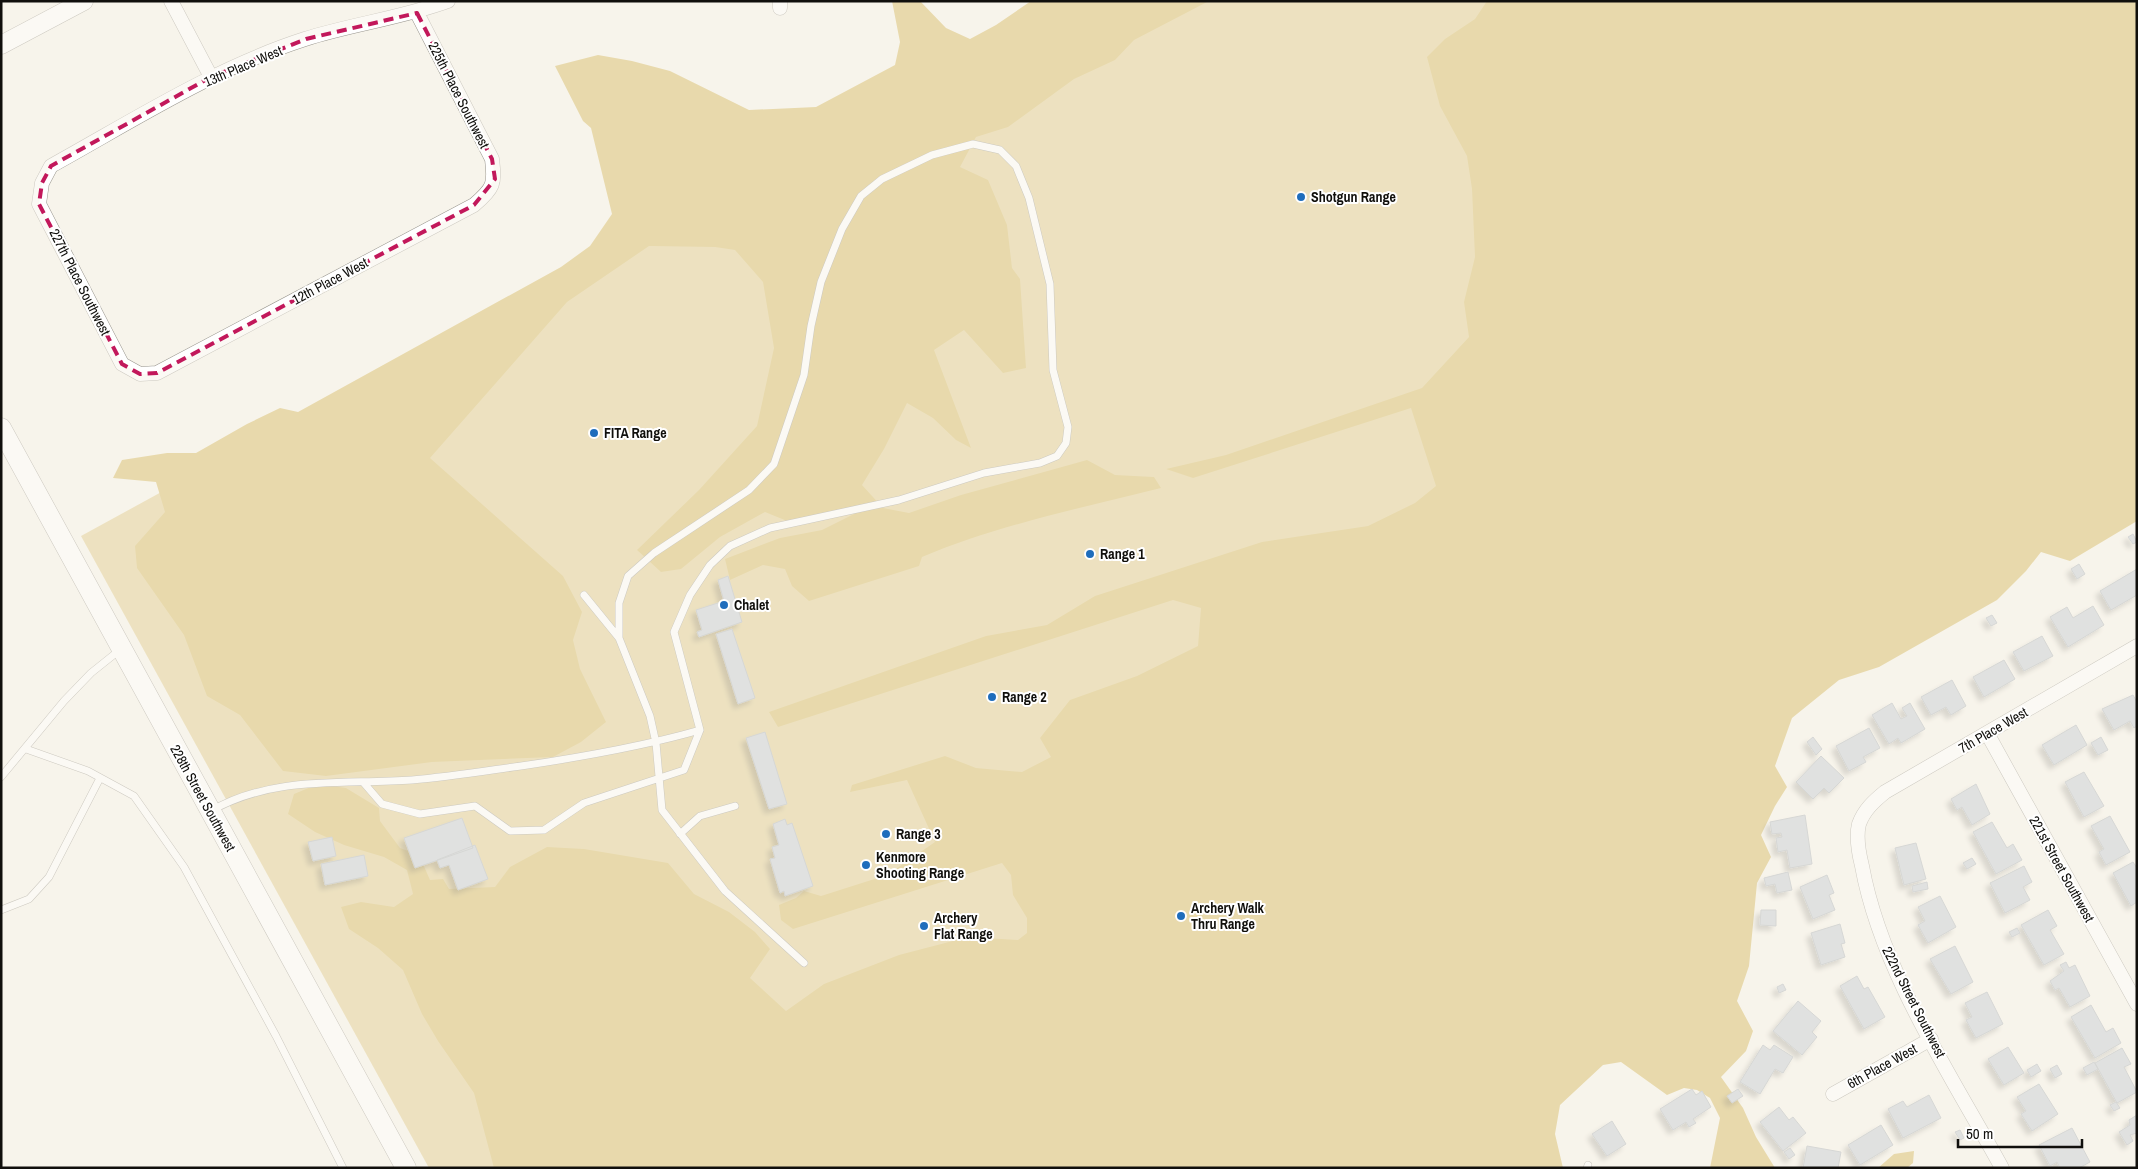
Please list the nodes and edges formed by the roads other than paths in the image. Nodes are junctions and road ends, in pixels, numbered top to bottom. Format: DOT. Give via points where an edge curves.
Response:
graph roads {
  1 [pos="84,1"];
  2 [pos="171,1"];
  3 [pos="448,1"];
  4 [pos="417,13"];
  5 [pos="1,45"];
  6 [pos="211,78"];
  7 [pos="51,166"];
  8 [pos="495,179"];
  9 [pos="156,373"];
  10 [pos="1,428"];
  11 [pos="584,595"];
  12 [pos="618,638"];
  13 [pos="2137,646"];
  14 [pos="121,649"];
  15 [pos="700,730"];
  16 [pos="1987,734"];
  17 [pos="656,743"];
  18 [pos="26,749"];
  19 [pos="1,777"];
  20 [pos="100,778"];
  21 [pos="658,779"];
  22 [pos="363,782"];
  23 [pos="735,806"];
  24 [pos="211,811"];
  25 [pos="1859,825"];
  26 [pos="680,834"];
  27 [pos="1,910"];
  28 [pos="804,963"];
  29 [pos="2137,1004"];
  30 [pos="1931,1039"];
  31 [pos="1833,1094"];
  32 [pos="343,1168"];
  33 [pos="406,1168"];
  34 [pos="2002,1168"];
  1 -- 5 [label="street"];
  2 -- 6 [label="street"];
  3 -- 4 [label="street, 13th Place West"];
  4 -- 6 [label="street, 13th Place West" via="306,39"];
  4 -- 8 [label="street, 225th Place Southwest" via="492,159"];
  6 -- 7 [label="street, 13th Place West"];
  7 -- 9 [label="street, 227th Place Southwest" via="42,183 39,204 122,364 140,374"];
  8 -- 9 [label="street, 12th Place West" via="487,194 474,205"];
  10 -- 14 [label="main road, 228th Street Southwest"];
  11 -- 12 [label="lane"];
  12 -- 15 [label="lane" via="619,603 628,576 654,552 749,490 774,464 804,375 821,282 842,229 862,196 882,179 932,155 973,144 1000,150 1016,166 1029,198 1050,284 1053,370 1068,427 1066,443 1056,456 1040,463 984,473 899,500 770,528 730,546 710,565 690,595 674,632"];
  12 -- 17 [label="lane" via="650,716"];
  13 -- 16 [label="street, 7th Place West"];
  14 -- 18 [label="lane" via="64,701"];
  14 -- 24 [label="main road, 228th Street Southwest"];
  15 -- 17 [label="lane"];
  15 -- 21 [label="lane" via="684,770"];
  16 -- 25 [label="street, 7th Place West" via="1885,792 1869,805"];
  16 -- 29 [label="street, 221st Street Southwest"];
  17 -- 21 [label="lane"];
  17 -- 22 [label="lane" via="470,774"];
  18 -- 19 [label="lane"];
  18 -- 20 [label="lane"];
  20 -- 27 [label="lane" via="49,877 29,899"];
  20 -- 32 [label="lane" via="134,796 184,867"];
  21 -- 22 [label="lane" via="584,803 544,830 510,831 475,806 420,814 382,804"];
  21 -- 26 [label="lane" via="662,810"];
  22 -- 24 [label="lane" via="314,782 258,790"];
  23 -- 26 [label="lane" via="700,816"];
  24 -- 33 [label="main road, 228th Street Southwest"];
  25 -- 30 [label="street, 222nd Street Southwest" via="1859,851 1866,890 1888,955"];
  26 -- 28 [label="lane" via="725,891"];
  30 -- 31 [label="street, 6th Place West"];
  30 -- 34 [label="street, 222nd Street Southwest"];
}
